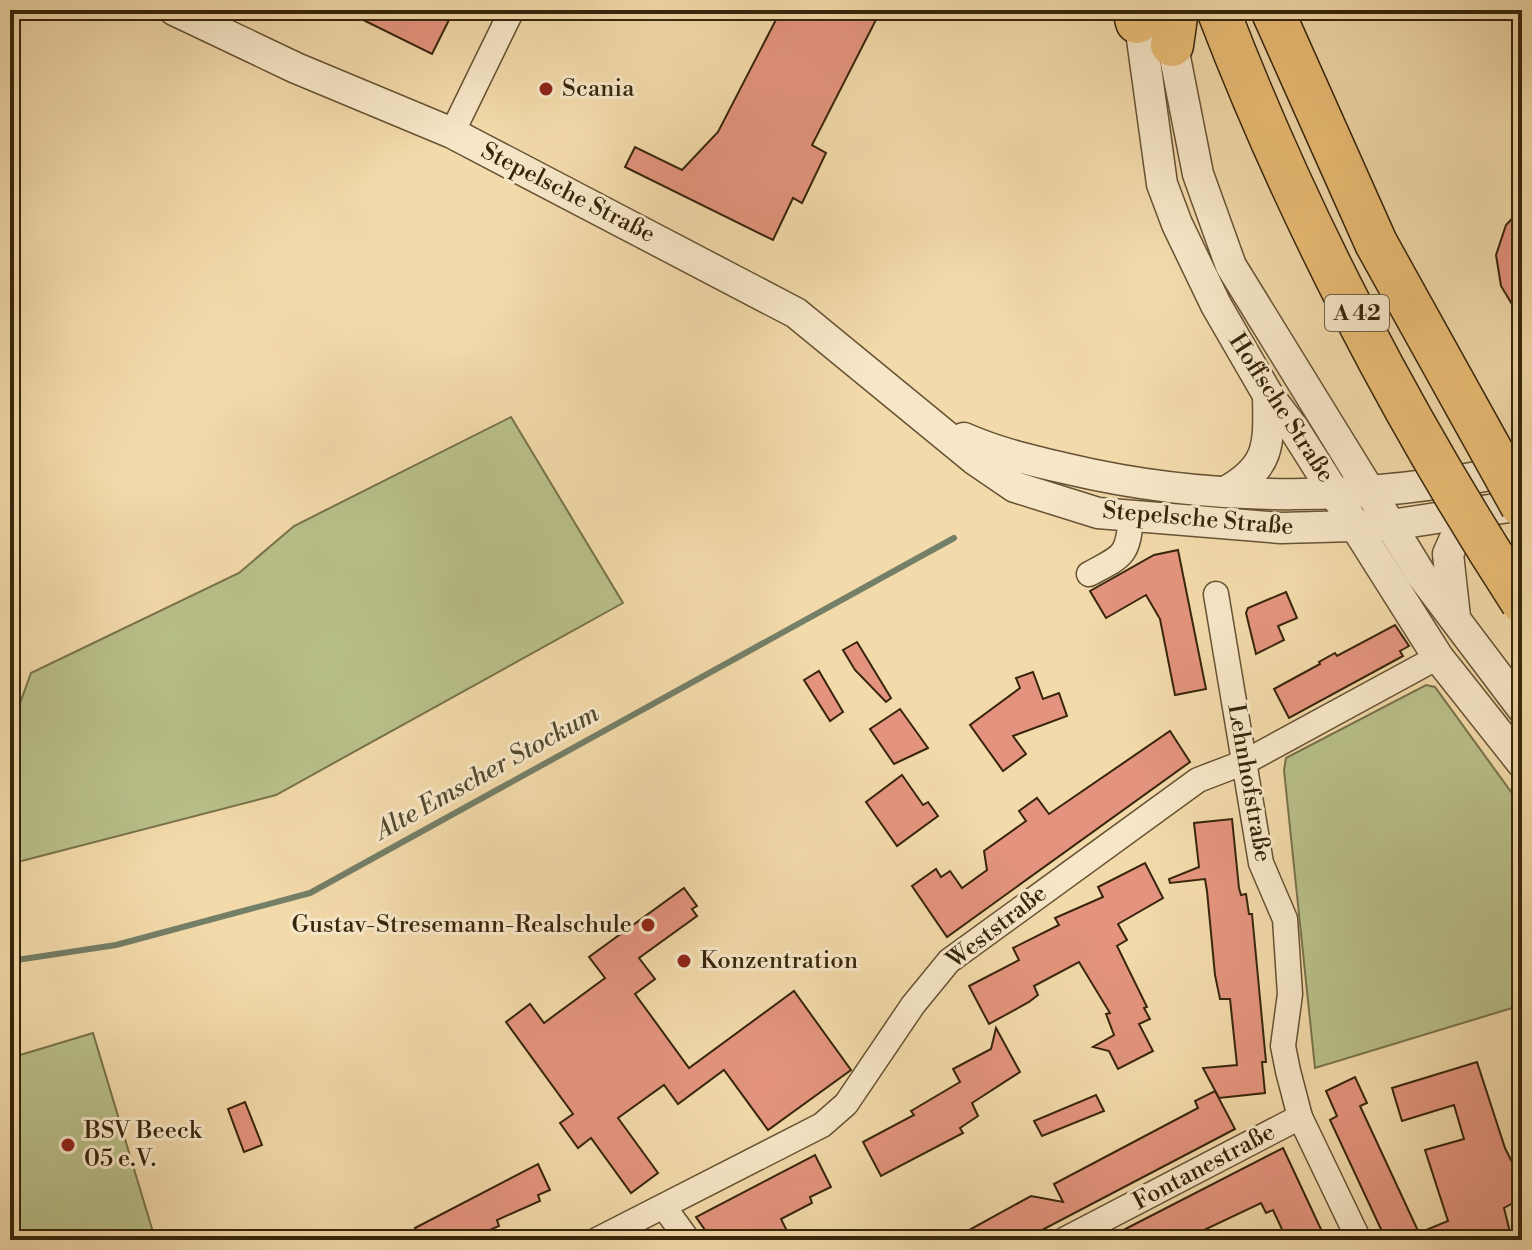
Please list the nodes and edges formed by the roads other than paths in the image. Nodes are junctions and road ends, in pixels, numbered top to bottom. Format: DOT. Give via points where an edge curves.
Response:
graph roads {
  1 [pos="174,10"];
  2 [pos="512,10"];
  3 [pos="1218,10"];
  4 [pos="1272,10"];
  5 [pos="1154,18"];
  6 [pos="452,133"];
  7 [pos="1198,174"];
  8 [pos="1162,184"];
  9 [pos="1268,395"];
  10 [pos="933,424"];
  11 [pos="1522,469"];
  12 [pos="1369,491"];
  13 [pos="1225,492"];
  14 [pos="1336,494"];
  15 [pos="1522,506"];
  16 [pos="1465,516"];
  17 [pos="1131,517"];
  18 [pos="1391,525"];
  19 [pos="1356,527"];
  20 [pos="1089,574"];
  21 [pos="1216,594"];
  22 [pos="1522,602"];
  23 [pos="1456,623"];
  24 [pos="1438,657"];
  25 [pos="1522,708"];
  26 [pos="1245,762"];
  27 [pos="1522,763"];
  28 [pos="1300,1117"];
  29 [pos="664,1207"];
  30 [pos="597,1240"];
  31 [pos="688,1240"];
  32 [pos="1064,1240"];
  33 [pos="1359,1240"];
  1 -- 6 [label="street, Stepelsche Straße"];
  2 -- 6 [label="street"];
  3 -- 22 [label="highway, A 42, bridge" via="1333,267 1406,406"];
  4 -- 15 [label="highway, A 42, bridge" via="1376,243"];
  5 -- 7 [label="street, Hoffsche Straße"];
  5 -- 8 [label="street, Hoffsche Straße"];
  6 -- 10 [label="street, Stepelsche Straße" via="796,313"];
  7 -- 8 [label="street"];
  7 -- 12 [label="street, Hoffsche Straße" via="1231,266"];
  8 -- 9 [label="street, Hoffsche Straße" via="1216,305"];
  9 -- 13 [label="street" via="1267,447 1259,467"];
  9 -- 14 [label="street, Hoffsche Straße"];
  10 -- 13 [label="street, Stepelsche Straße" via="1027,460 1113,480"];
  10 -- 17 [label="street, Stepelsche Straße" via="1015,487 1098,513"];
  11 -- 12 [label="street, Stepelsche Straße"];
  12 -- 14 [label="street, Stepelsche Straße"];
  12 -- 18 [label="street, Hoffsche Straße"];
  13 -- 14 [label="street, Stepelsche Straße"];
  14 -- 19 [label="street, Hoffsche Straße"];
  15 -- 16 [label="street, Stepelsche Straße"];
  16 -- 18 [label="street, Stepelsche Straße"];
  16 -- 23 [label="street" via="1448,554"];
  17 -- 19 [label="street, Stepelsche Straße" via="1222,526"];
  17 -- 20 [label="street" via="1129,547"];
  18 -- 19 [label="street, Stepelsche Straße"];
  18 -- 23 [label="street, Hoffsche Straße"];
  19 -- 24 [label="street, Hoffsche Straße"];
  21 -- 26 [label="street, Lehnhofstraße"];
  23 -- 25 [label="street, Hoffsche Straße"];
  24 -- 26 [label="street, Weststraße"];
  24 -- 27 [label="street, Hoffsche Straße"];
  26 -- 28 [label="street, Lehnhofstraße" via="1261,863 1285,919 1290,994 1283,1046"];
  26 -- 29 [label="street, Weststraße" via="1198,780 949,961 846,1104 822,1125"];
  28 -- 32 [label="street, Fontanestraße"];
  28 -- 33 [label="street, Lehnhofstraße"];
  29 -- 30 [label="street, Weststraße"];
  29 -- 31 [label="street"];
}
